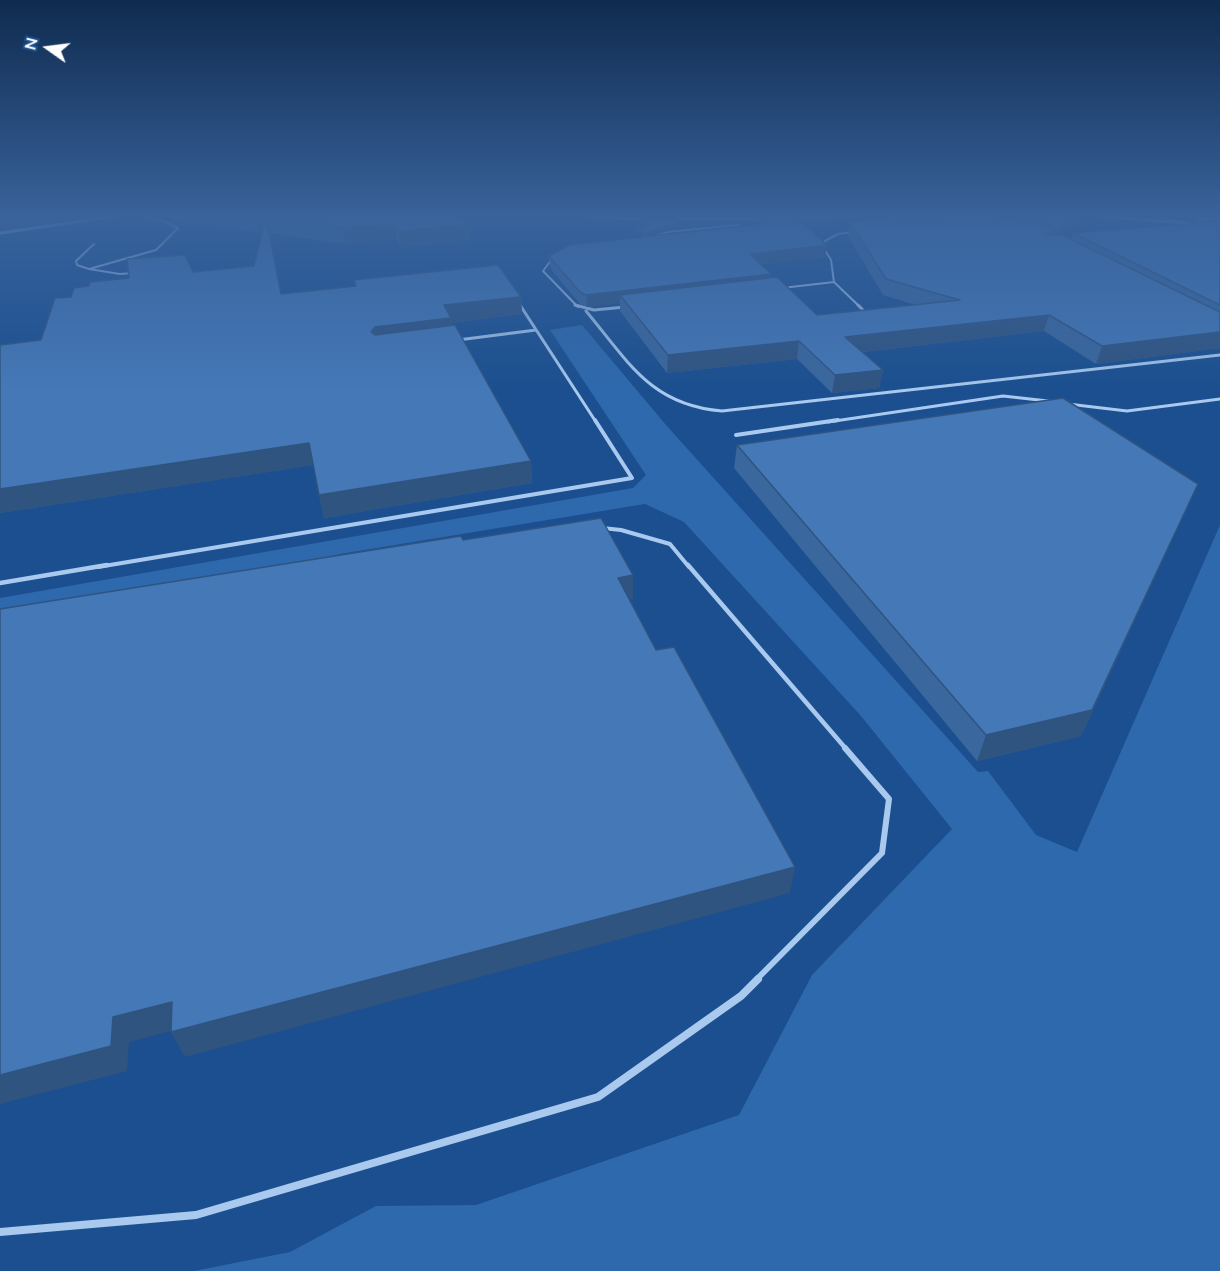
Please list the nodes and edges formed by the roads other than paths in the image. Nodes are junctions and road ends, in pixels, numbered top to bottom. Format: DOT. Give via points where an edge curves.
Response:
graph roads {
  1 [pos="546,274"];
  2 [pos="833,274"];
  3 [pos="834,282"];
  4 [pos="775,289"];
  5 [pos="518,302"];
  6 [pos="633,306"];
  7 [pos="586,311"];
  8 [pos="864,312"];
  9 [pos="536,330"];
  10 [pos="457,340"];
  11 [pos="1220,355"];
  12 [pos="1220,399"];
  13 [pos="736,435"];
  14 [pos="594,528"];
  15 [pos="0,583"];
  16 [pos="0,1232"];
  1 -- 7 [label="lane" via="577,308"];
  2 -- 3 [label="lane"];
  3 -- 4 [label="lane"];
  3 -- 8 [label="lane"];
  5 -- 9 [label="lane"];
  6 -- 7 [label="lane"];
  7 -- 11 [label="lane" via="639,372 669,398 699,409 729,411"];
  9 -- 10 [label="lane"];
  9 -- 15 [label="lane" via="632,478"];
  12 -- 13 [label="lane" via="1127,411 1003,396"];
  14 -- 16 [label="lane" via="621,530 670,544 889,799 882,853 741,996 598,1097 196,1215"];
}
